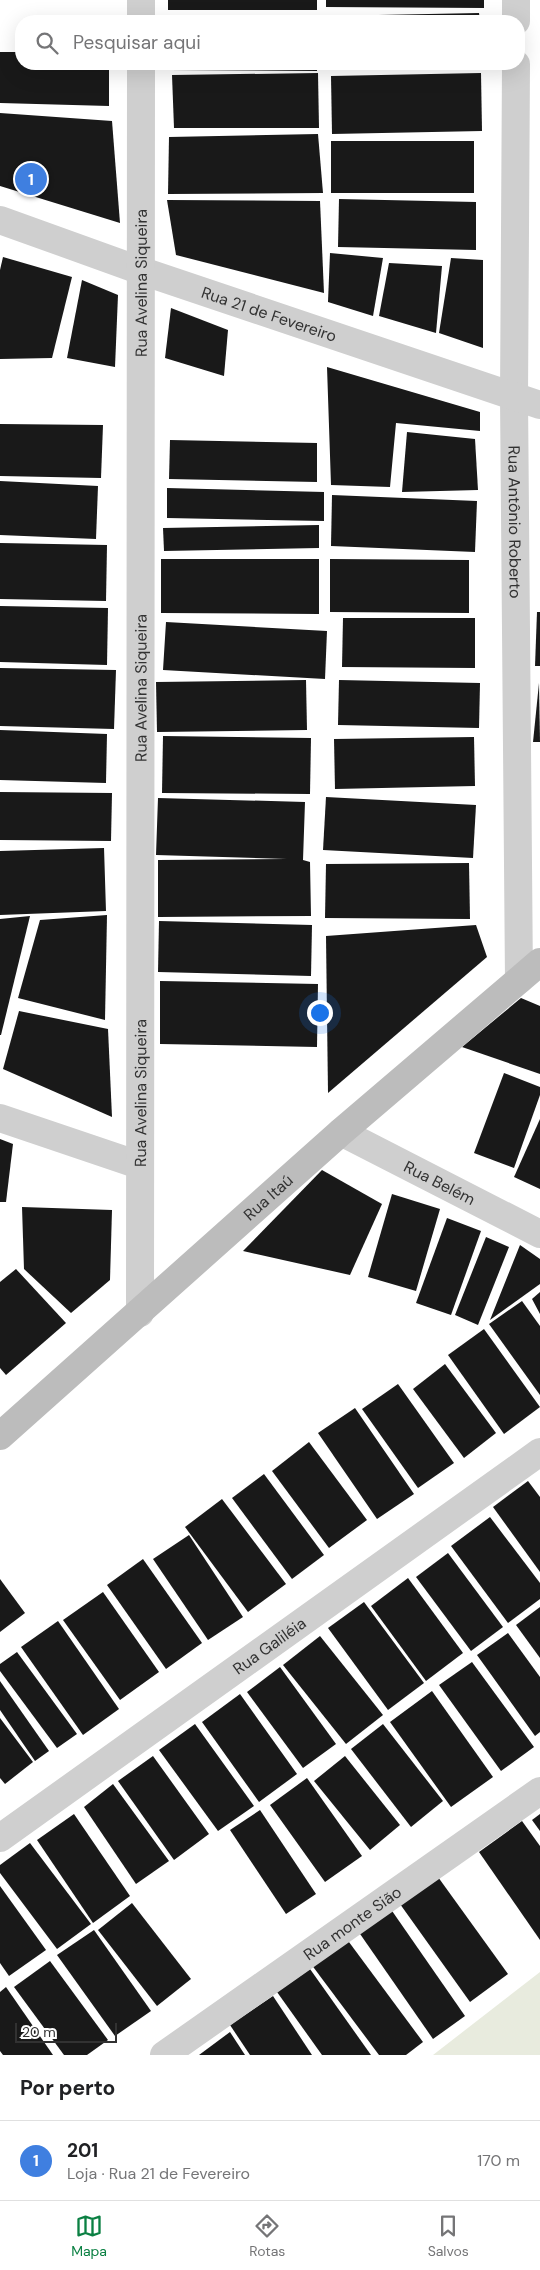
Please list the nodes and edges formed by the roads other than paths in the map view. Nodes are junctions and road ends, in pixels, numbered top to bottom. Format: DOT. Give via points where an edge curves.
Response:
graph roads {
  1 [pos="142,0"];
  2 [pos="516,0"];
  3 [pos="141,15"];
  4 [pos="516,15"];
  5 [pos="141,70"];
  6 [pos="516,70"];
  7 [pos="0,220"];
  8 [pos="139,270"];
  9 [pos="514,397"];
  10 [pos="540,405"];
  11 [pos="540,962"];
  12 [pos="519,980"];
  13 [pos="0,1118"];
  14 [pos="341,1132"];
  15 [pos="139,1166"];
  16 [pos="540,1234"];
  17 [pos="140,1313"];
  18 [pos="0,1436"];
  19 [pos="540,1452"];
  20 [pos="540,1791"];
  21 [pos="0,1838"];
  22 [pos="164,2055"];
  1 -- 3 [label="street"];
  2 -- 4 [label="street"];
  5 -- 8 [label="street, Rua Avelina Siqueira"];
  6 -- 9 [label="street, Rua Antônio Roberto"];
  7 -- 8 [label="street, Rua 21 de Fevereiro"];
  8 -- 9 [label="street, Rua 21 de Fevereiro"];
  8 -- 15 [label="street, Rua Avelina Siqueira"];
  9 -- 10 [label="street, Rua 21 de Fevereiro"];
  9 -- 12 [label="street, Rua Antônio Roberto"];
  11 -- 12 [label="street, Rua Itaú"];
  12 -- 14 [label="street, Rua Itaú"];
  13 -- 15 [label="street"];
  14 -- 16 [label="street, Rua Belém"];
  14 -- 17 [label="street, Rua Itaú"];
  15 -- 17 [label="street, Rua Avelina Siqueira"];
  17 -- 18 [label="street, Rua Itaú"];
  19 -- 21 [label="street, Rua Galiléia"];
  20 -- 22 [label="street, Rua monte Sião"];
}
